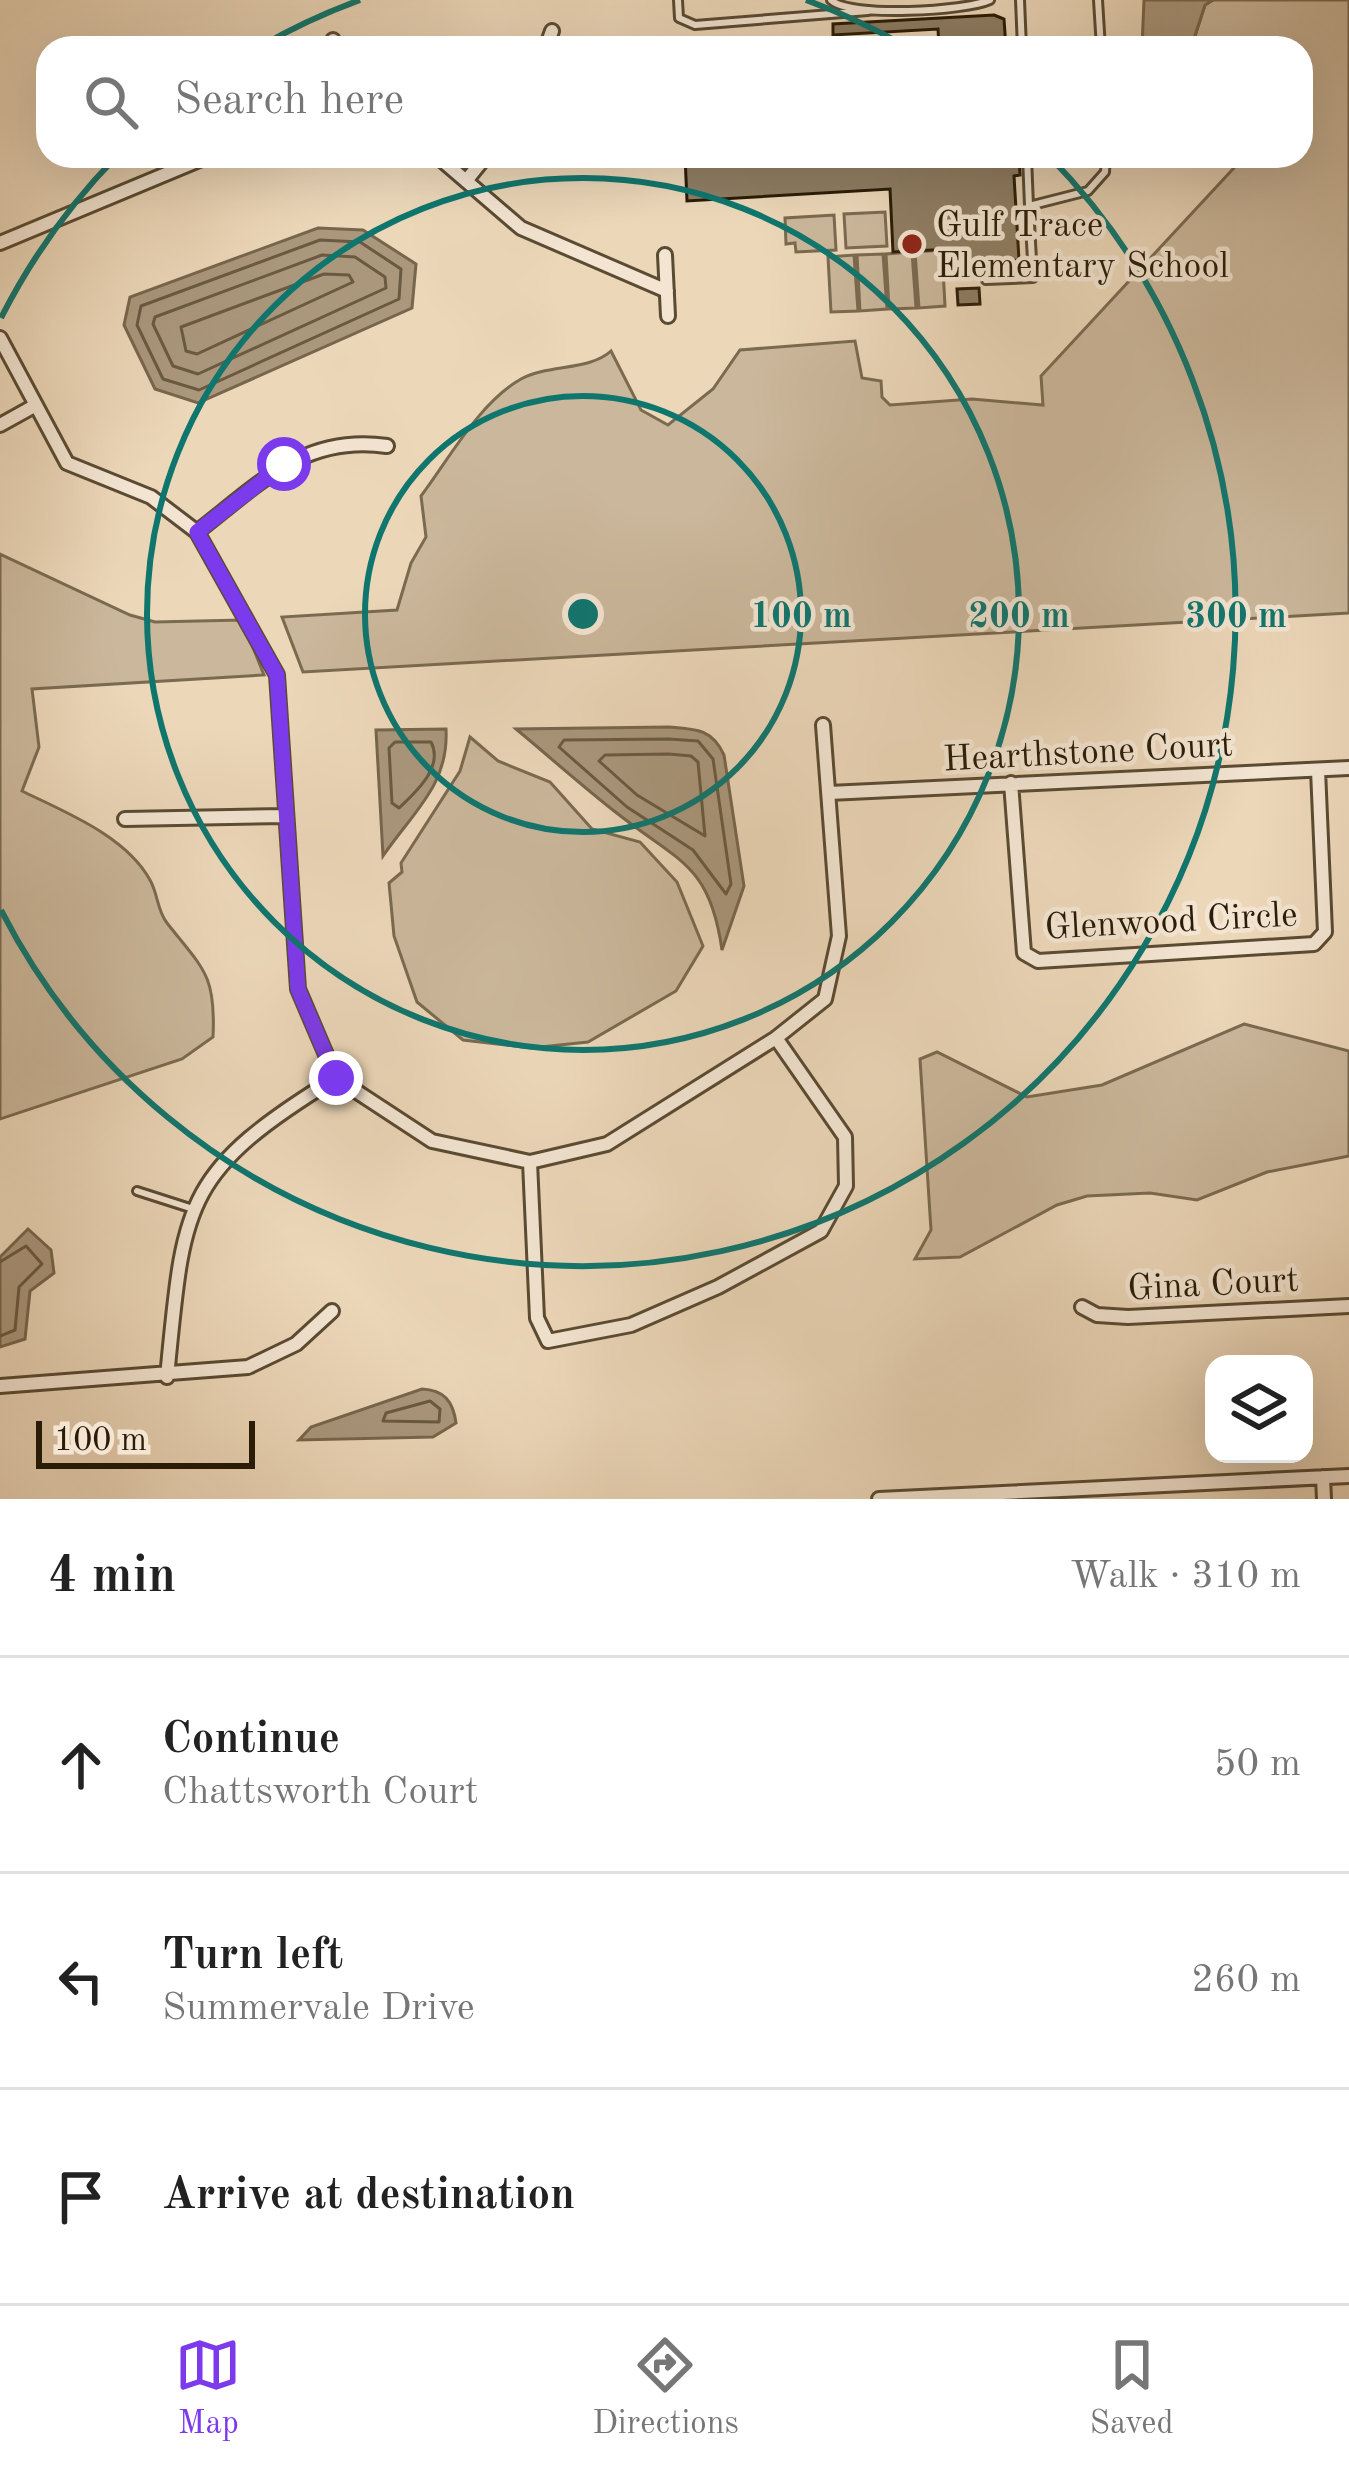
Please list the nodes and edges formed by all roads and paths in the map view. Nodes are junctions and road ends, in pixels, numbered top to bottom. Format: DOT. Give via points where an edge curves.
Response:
graph roads {
  1 [pos="678,0"];
  2 [pos="832,0"];
  3 [pos="990,0"];
  4 [pos="1020,0"];
  5 [pos="1098,0"];
  6 [pos="868,11"];
  7 [pos="553,31"];
  8 [pos="551,36"];
  9 [pos="1022,36"];
  10 [pos="1100,36"];
  11 [pos="161,168"];
  12 [pos="451,168"];
  13 [pos="476,168"];
  14 [pos="1027,168"];
  15 [pos="1106,168"];
  16 [pos="466,181"];
  17 [pos="1029,206"];
  18 [pos="0,243"];
  19 [pos="665,255"];
  20 [pos="986,280"];
  21 [pos="667,291"];
  22 [pos="668,316"];
  23 [pos="0,338"];
  24 [pos="36,405"];
  25 [pos="0,425"];
  26 [pos="387,446"];
  27 [pos="197,532"];
  28 [pos="823,724"];
  29 [pos="1349,768"];
  30 [pos="1318,770"];
  31 [pos="1011,783"];
  32 [pos="829,793"];
  33 [pos="284,816"];
  34 [pos="124,819"];
  35 [pos="776,1038"];
  36 [pos="336,1078"];
  37 [pos="530,1162"];
  38 [pos="136,1191"];
  39 [pos="190,1208"];
  40 [pos="1349,1306"];
  41 [pos="1082,1307"];
  42 [pos="332,1311"];
  43 [pos="167,1377"];
  44 [pos="0,1386"];
  45 [pos="1349,1476"];
  46 [pos="1323,1477"];
  47 [pos="1177,1492"];
  48 [pos="1030,1496"];
  49 [pos="881,1499"];
  50 [pos="1324,1499"];
  1 -- 6 [label="lane" via="680,18 694,26"];
  2 -- 6 [label="lane"];
  3 -- 6 [label="lane"];
  4 -- 9 [label="lane"];
  5 -- 10 [label="lane"];
  7 -- 8 [label="street"];
  11 -- 18 [label="street"];
  12 -- 16 [label="street"];
  13 -- 16 [label="street"];
  14 -- 17 [label="lane"];
  15 -- 17 [label="lane" via="1088,191"];
  16 -- 21 [label="street" via="521,228"];
  17 -- 20 [label="lane" via="1033,278"];
  19 -- 21 [label="street"];
  21 -- 22 [label="street"];
  23 -- 24 [label="street"];
  24 -- 25 [label="street"];
  24 -- 27 [label="street" via="68,463 151,497"];
  26 -- 27 [label="street" via="349,440 284,464"];
  27 -- 33 [label="street" via="277,675"];
  28 -- 32 [label="street"];
  29 -- 30 [label="street, Hearthstone Court"];
  30 -- 31 [label="street, Hearthstone Court"];
  30 -- 31 [label="street, Glenwood Circle" via="1324,932 1314,944 1038,961 1024,953"];
  31 -- 32 [label="street, Hearthstone Court"];
  32 -- 35 [label="street" via="839,936 825,999"];
  33 -- 34 [label="street"];
  33 -- 36 [label="street" via="298,989"];
  35 -- 37 [label="street" via="607,1144"];
  35 -- 37 [label="street" via="845,1137 846,1186 821,1231 718,1287 631,1325 548,1341 537,1318"];
  36 -- 37 [label="street" via="432,1141"];
  36 -- 39 [label="street" via="272,1117 220,1163"];
  38 -- 39 [label="lane"];
  39 -- 43 [label="street"];
  40 -- 41 [label="street, Gina Court" via="1128,1318"];
  42 -- 43 [label="street" via="296,1344 248,1367"];
  43 -- 44 [label="street"];
  45 -- 46 [label="street"];
  46 -- 47 [label="street"];
  46 -- 50 [label="street"];
  47 -- 48 [label="street"];
  48 -- 49 [label="street"];
}
